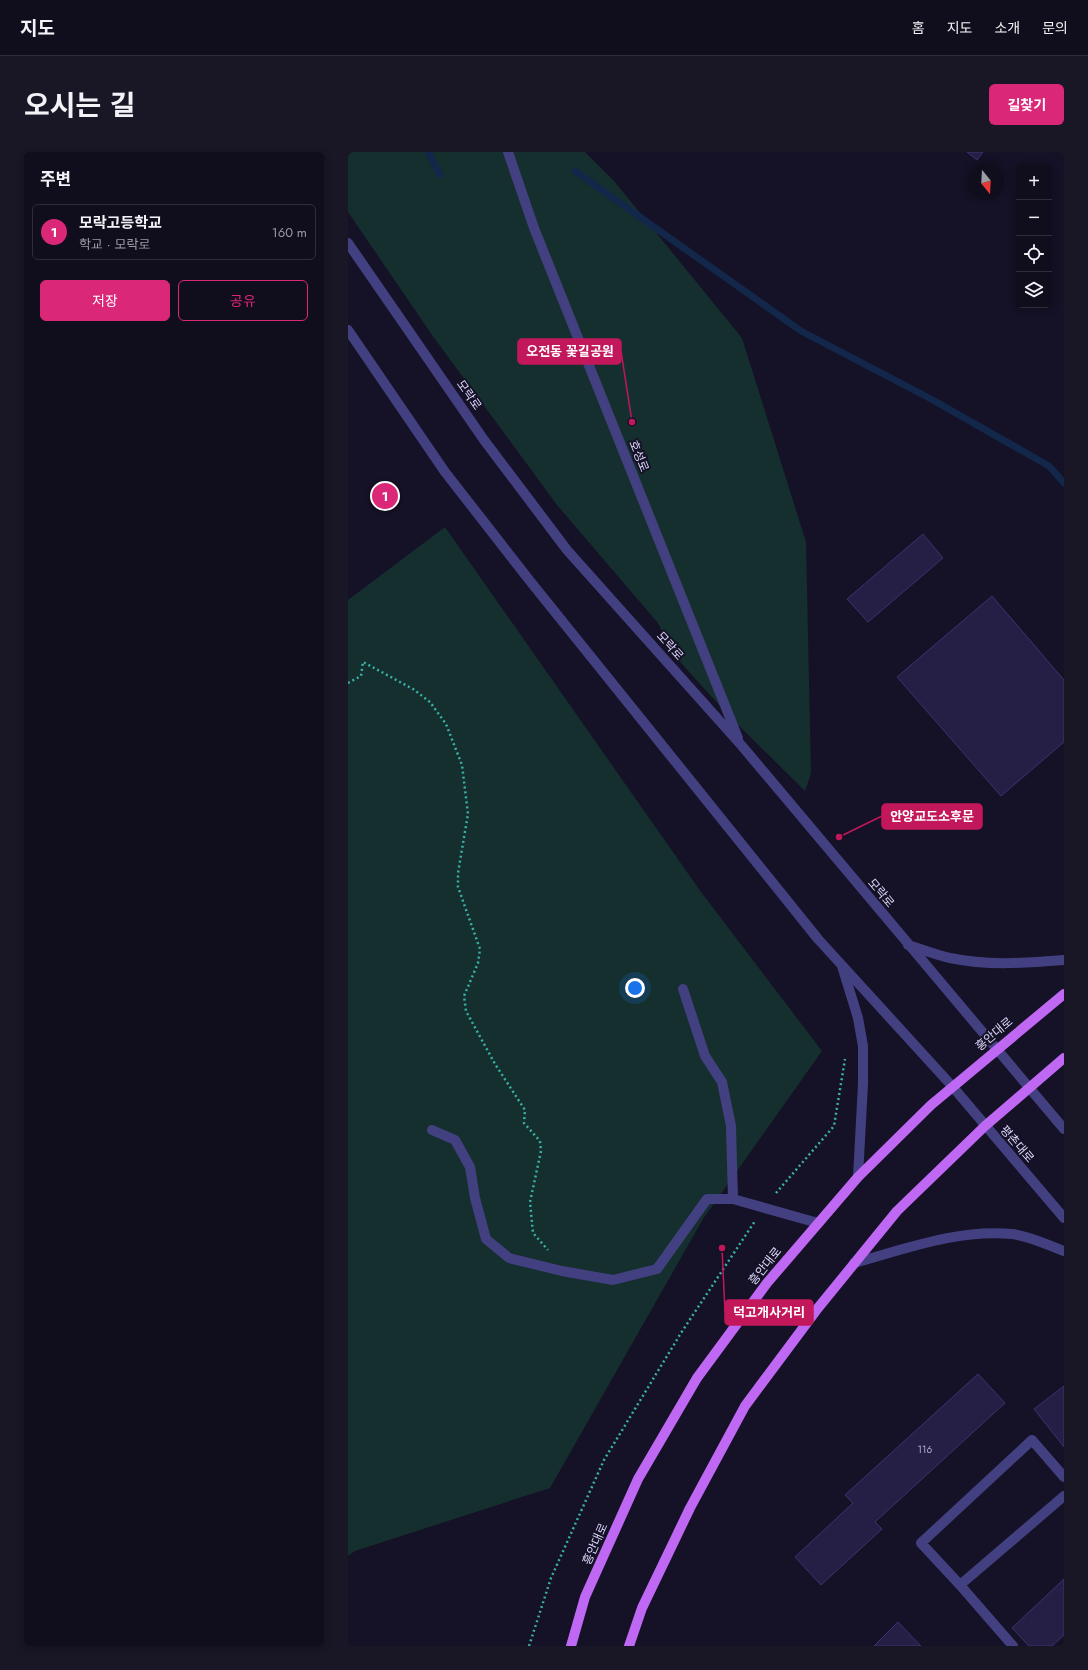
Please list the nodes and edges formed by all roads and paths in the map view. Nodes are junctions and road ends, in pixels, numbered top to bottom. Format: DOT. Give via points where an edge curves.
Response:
graph roads {
  1 [pos="508,152"];
  2 [pos="348,243"];
  3 [pos="348,330"];
  4 [pos="348,683"];
  5 [pos="742,746"];
  6 [pos="908,945"];
  7 [pos="1064,960"];
  8 [pos="842,964"];
  9 [pos="683,989"];
  10 [pos="1064,994"];
  11 [pos="864,1046"];
  12 [pos="997,1048"];
  13 [pos="1064,1058"];
  14 [pos="952,1086"];
  15 [pos="1030,1088"];
  16 [pos="985,1126"];
  17 [pos="1064,1129"];
  18 [pos="432,1130"];
  19 [pos="858,1177"];
  20 [pos="733,1199"];
  21 [pos="764,1208"];
  22 [pos="1064,1218"];
  23 [pos="818,1223"];
  24 [pos="1064,1251"];
  25 [pos="854,1263"];
  26 [pos="562,1271"];
  27 [pos="1064,1477"];
  28 [pos="1064,1496"];
  29 [pos="960,1585"];
  30 [pos="529,1646"];
  31 [pos="571,1646"];
  32 [pos="629,1646"];
  33 [pos="1014,1646"];
  1 -- 5 [label="street, 호성로" via="534,228"];
  2 -- 5 [label="street, 모락로" via="484,440 567,550"];
  3 -- 8 [label="street" via="445,472 574,637 818,939"];
  4 -- 26 [label="path" via="361,676 363,662 413,689 430,702 446,724 462,765 468,814 458,887 480,949 478,963 464,996 466,1011 495,1064 525,1110 524,1124 540,1141 541,1151 530,1202 533,1233"];
  5 -- 6 [label="street, 모락로"];
  6 -- 7 [label="street" via="949,958 984,963"];
  6 -- 12 [label="street, 모락로"];
  8 -- 11 [label="street"];
  8 -- 14 [label="street"];
  9 -- 20 [label="street" via="706,1056 722,1082 730,1126"];
  10 -- 12 [label="main road, 흥안대로"];
  11 -- 19 [label="street"];
  11 -- 21 [label="path" via="847,1047 834,1126"];
  12 -- 14 [label="main road, 흥안대로"];
  12 -- 15 [label="street"];
  13 -- 15 [label="main road"];
  14 -- 16 [label="street, 평촌대로"];
  14 -- 19 [label="main road, 흥안대로"];
  15 -- 16 [label="main road"];
  15 -- 17 [label="street"];
  16 -- 22 [label="street, 평촌대로"];
  16 -- 25 [label="main road" via="897,1211"];
  18 -- 26 [label="street" via="456,1140 470,1167 486,1239 509,1258"];
  19 -- 23 [label="main road, 흥안대로"];
  20 -- 21 [label="street"];
  20 -- 26 [label="street" via="707,1199 657,1269 613,1280"];
  21 -- 23 [label="street"];
  21 -- 30 [label="path" via="681,1333 604,1460 552,1578"];
  23 -- 31 [label="main road, 흥안대로" via="767,1283 697,1378 642,1472 585,1597"];
  24 -- 25 [label="street" via="1014,1234 994,1234 950,1237"];
  25 -- 32 [label="main road" via="745,1406 683,1522 642,1608"];
  27 -- 29 [label="street" via="1032,1440 921,1543"];
  28 -- 29 [label="street"];
  29 -- 33 [label="street"];
}
